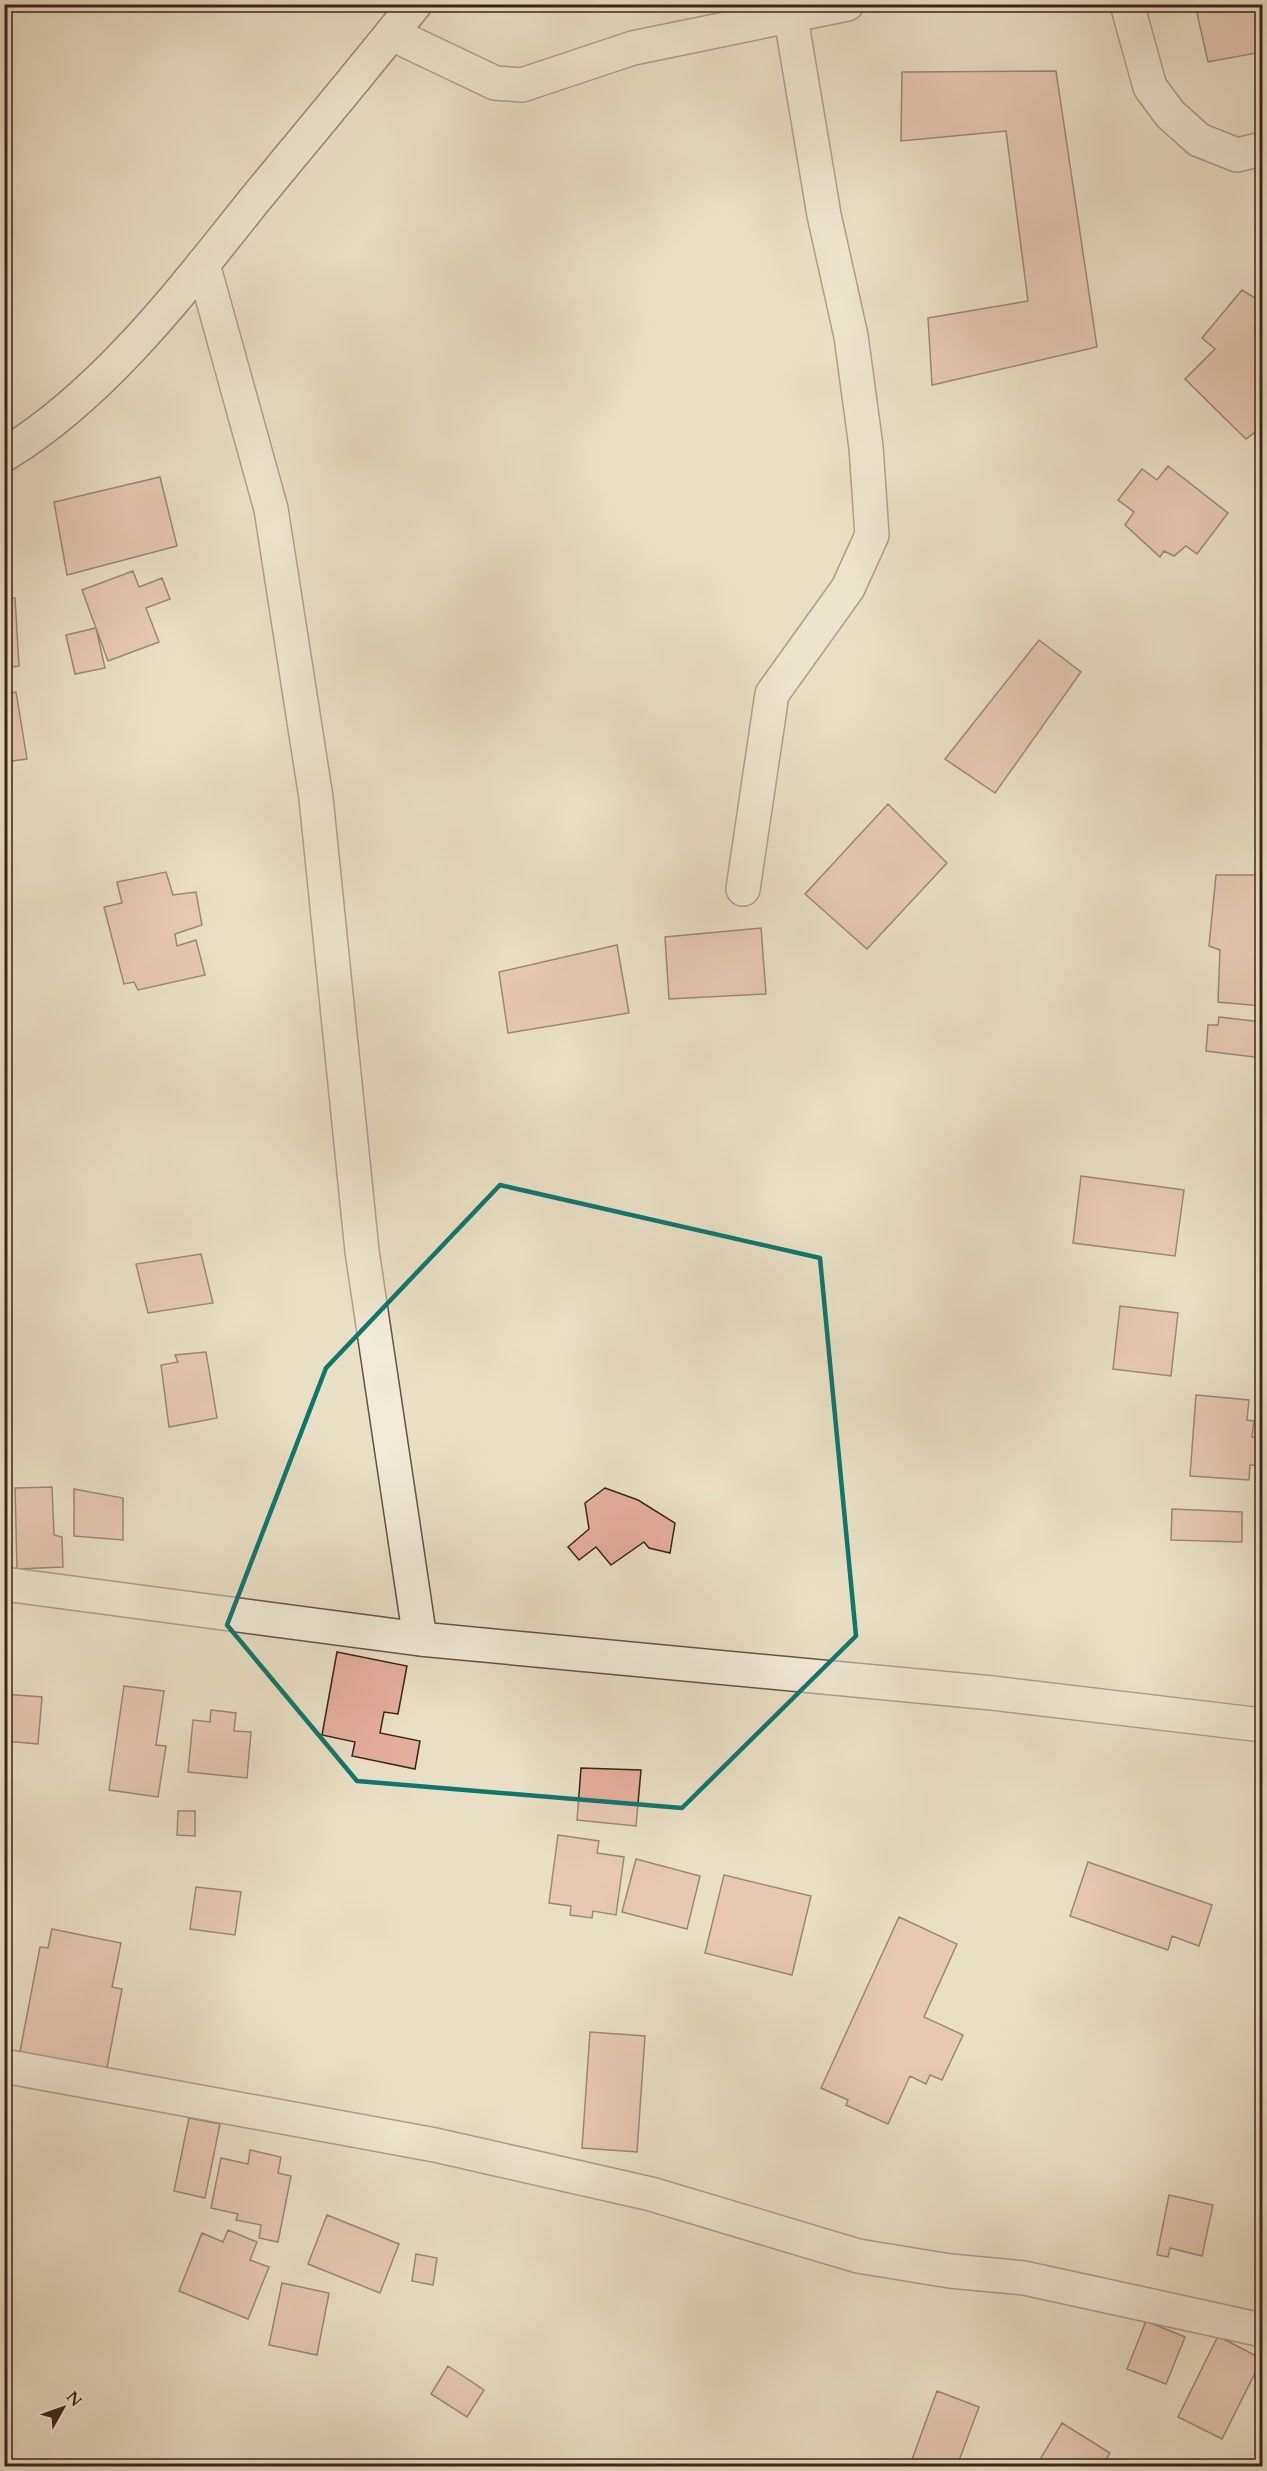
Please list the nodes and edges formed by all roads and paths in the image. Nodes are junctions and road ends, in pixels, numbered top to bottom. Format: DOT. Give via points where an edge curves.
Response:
graph roads {
  1 [pos="415,4"];
  2 [pos="847,4"];
  3 [pos="1127,4"];
  4 [pos="791,18"];
  5 [pos="392,34"];
  6 [pos="1263,149"];
  7 [pos="203,264"];
  8 [pos="4,455"];
  9 [pos="743,889"];
  10 [pos="4,1584"];
  11 [pos="420,1639"];
  12 [pos="1263,1725"];
  13 [pos="4,2066"];
  14 [pos="1263,2330"];
  1 -- 5 [label="street"];
  2 -- 4 [label="street"];
  3 -- 6 [label="street" via="1150,87 1170,114 1199,140 1237,155"];
  4 -- 5 [label="street" via="633,48 522,85 495,83"];
  4 -- 9 [label="street" via="824,215 851,336 866,447 872,536 848,588 772,694"];
  5 -- 7 [label="street"];
  7 -- 8 [label="street" via="101,380"];
  7 -- 11 [label="street" via="271,509 316,798 362,1251"];
  10 -- 11 [label="street"];
  11 -- 12 [label="street" via="992,1693"];
  13 -- 14 [label="street" via="435,2145 651,2194 858,2256 1024,2278"];
}
